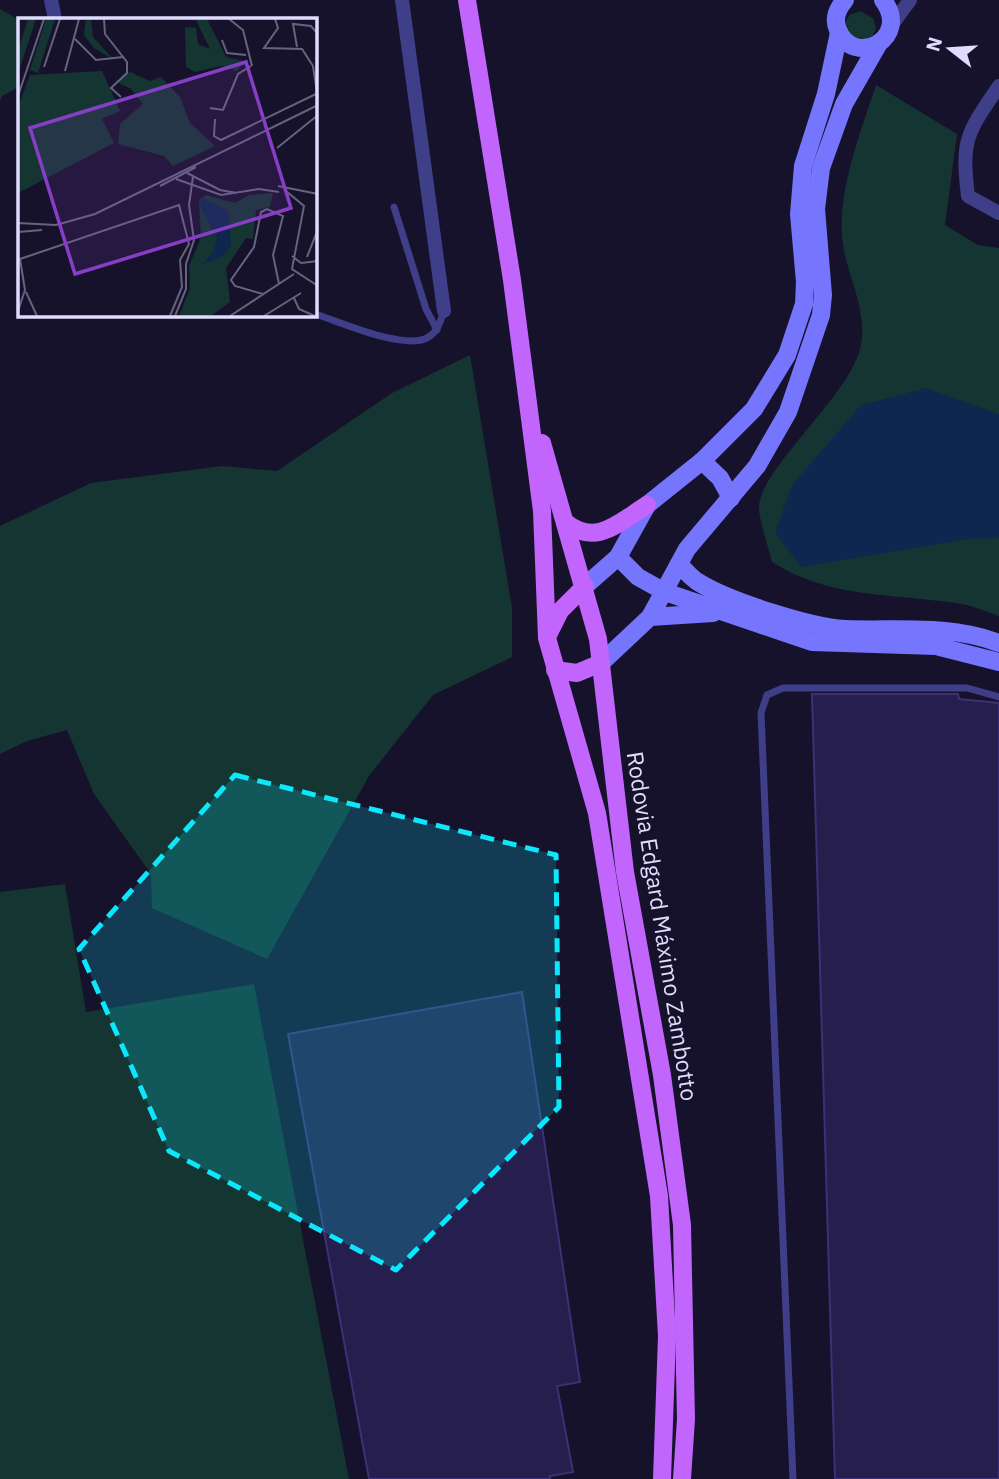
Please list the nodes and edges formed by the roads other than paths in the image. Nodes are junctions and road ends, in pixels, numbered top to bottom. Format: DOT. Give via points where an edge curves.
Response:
graph roads {
  1 [pos="51,0"];
  2 [pos="402,0"];
  3 [pos="467,0"];
  4 [pos="845,0"];
  5 [pos="884,0"];
  6 [pos="910,0"];
  7 [pos="55,18"];
  8 [pos="891,26"];
  9 [pos="839,33"];
  10 [pos="879,43"];
  11 [pos="999,86"];
  12 [pos="394,207"];
  13 [pos="999,213"];
  14 [pos="444,311"];
  15 [pos="317,315"];
  16 [pos="437,330"];
  17 [pos="527,391"];
  18 [pos="702,461"];
  19 [pos="731,498"];
  20 [pos="647,505"];
  21 [pos="565,522"];
  22 [pos="618,557"];
  23 [pos="679,564"];
  24 [pos="585,586"];
  25 [pos="665,592"];
  26 [pos="730,614"];
  27 [pos="650,617"];
  28 [pos="547,638"];
  29 [pos="999,643"];
  30 [pos="999,662"];
  31 [pos="601,663"];
  32 [pos="555,670"];
  33 [pos="999,697"];
  34 [pos="662,1479"];
  35 [pos="682,1479"];
  36 [pos="793,1479"];
  1 -- 7 [label="street"];
  2 -- 14 [label="street"];
  3 -- 17 [label="main road, Rodovia Edgard Máximo Zambotto"];
  4 -- 9 [label="street" via="836,17"];
  5 -- 8 [label="street"];
  6 -- 8 [label="street"];
  8 -- 10 [label="street"];
  9 -- 10 [label="street" via="857,48"];
  9 -- 18 [label="street" via="803,166 799,214 805,282 799,324 772,384"];
  10 -- 19 [label="street" via="844,104 821,168 816,232 823,295 813,346 771,444"];
  11 -- 13 [label="street" via="968,136 963,153 968,196"];
  12 -- 16 [label="lane"];
  14 -- 16 [label="lane"];
  15 -- 16 [label="lane" via="404,342 425,339"];
  17 -- 21 [label="main road, Rodovia Edgard Máximo Zambotto"];
  17 -- 28 [label="main road, Rodovia Edgard Máximo Zambotto" via="544,534"];
  18 -- 19 [label="street" via="720,478"];
  18 -- 20 [label="street"];
  19 -- 23 [label="street"];
  20 -- 21 [label="main road" via="593,534 577,532"];
  20 -- 22 [label="street"];
  21 -- 24 [label="main road, Rodovia Edgard Máximo Zambotto"];
  22 -- 24 [label="street"];
  22 -- 25 [label="street" via="638,577"];
  23 -- 25 [label="street"];
  23 -- 29 [label="street" via="700,583 750,604 844,629 934,629"];
  24 -- 28 [label="main road" via="559,611"];
  24 -- 31 [label="main road, Rodovia Edgard Máximo Zambotto"];
  25 -- 26 [label="street"];
  25 -- 27 [label="street"];
  26 -- 27 [label="street"];
  26 -- 30 [label="street" via="812,642 936,646"];
  27 -- 31 [label="street"];
  28 -- 32 [label="main road, Rodovia Edgard Máximo Zambotto"];
  31 -- 32 [label="main road" via="577,673"];
  31 -- 35 [label="main road, Rodovia Edgard Máximo Zambotto" via="625,872 662,1076 681,1225 686,1419"];
  32 -- 34 [label="main road, Rodovia Edgard Máximo Zambotto" via="597,813 659,1196 667,1336"];
  33 -- 36 [label="lane" via="967,688 783,688 767,695 761,713"];
}
